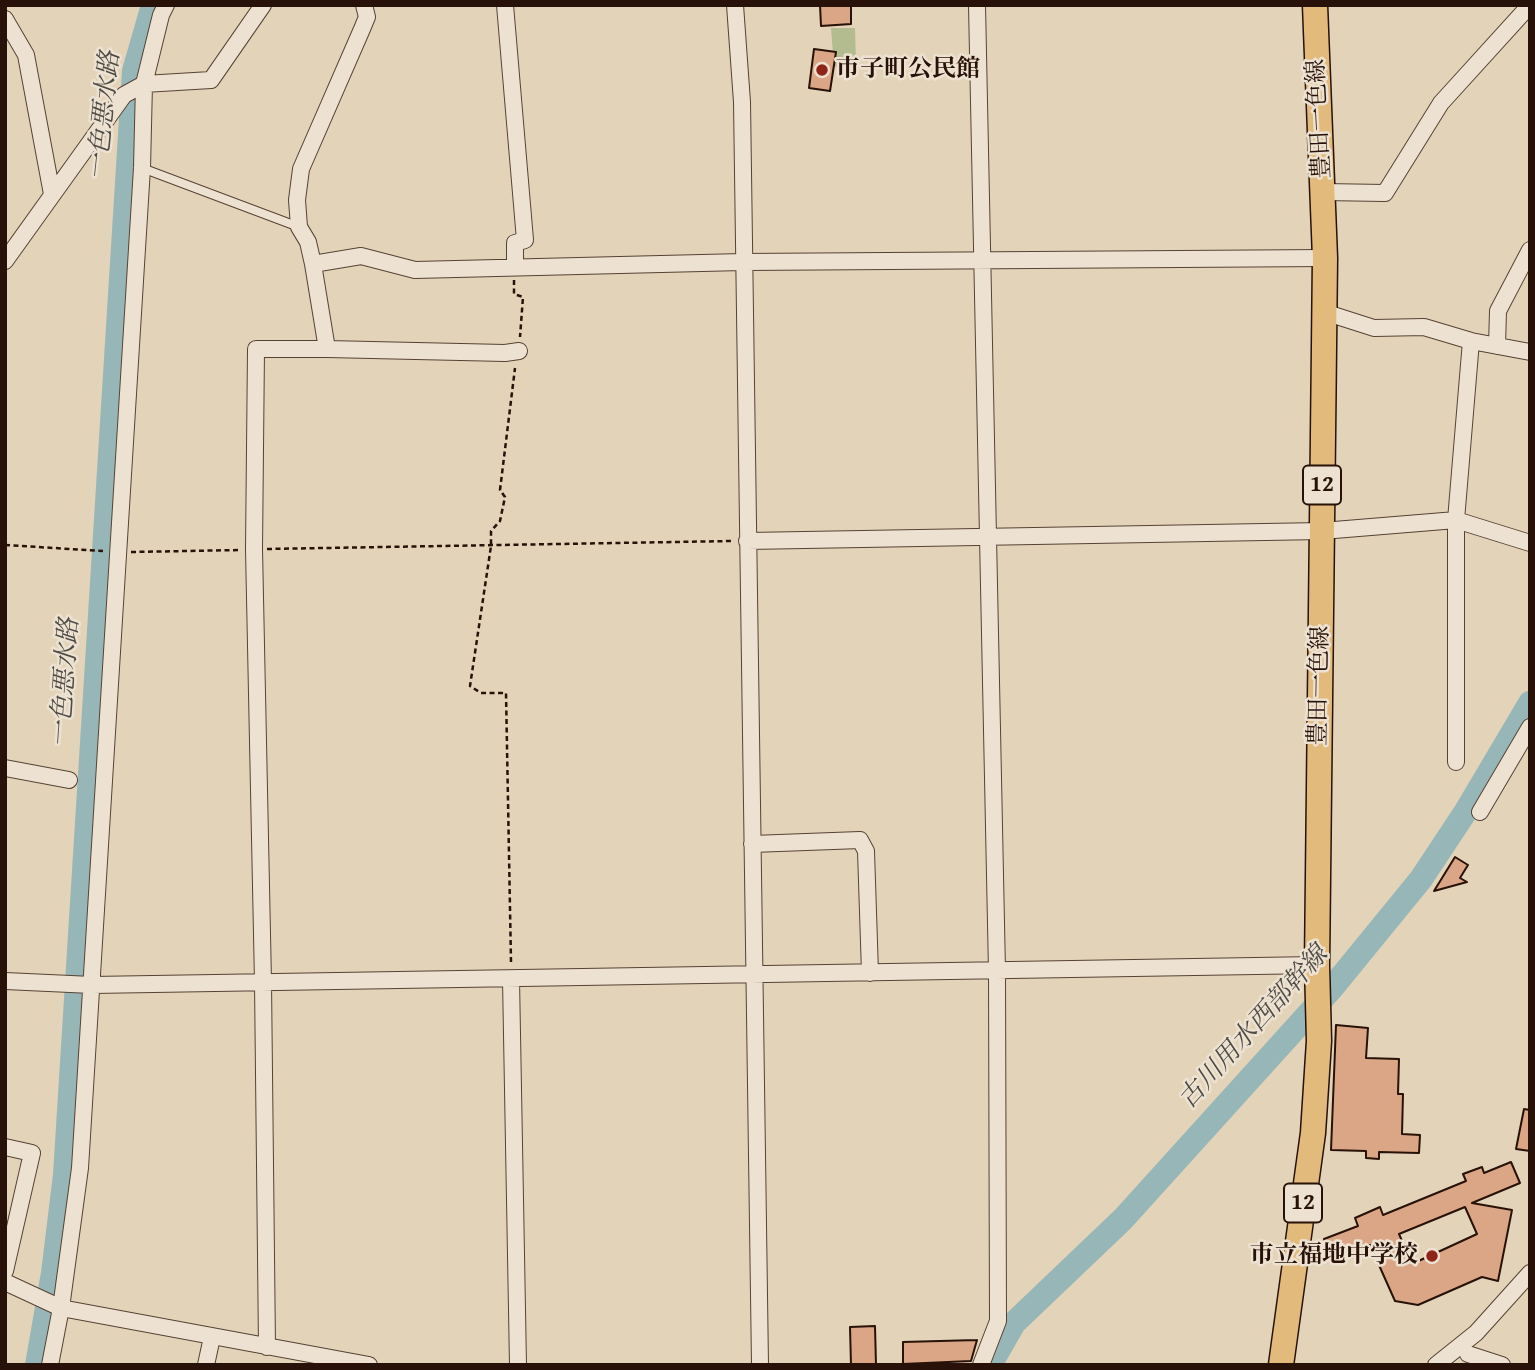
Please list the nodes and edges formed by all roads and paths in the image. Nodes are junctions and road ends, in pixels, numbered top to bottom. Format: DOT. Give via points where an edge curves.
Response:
graph roads {
  1 [pos="166,5"];
  2 [pos="263,5"];
  3 [pos="364,5"];
  4 [pos="506,5"];
  5 [pos="735,5"];
  6 [pos="977,5"];
  7 [pos="1315,5"];
  8 [pos="1530,5"];
  9 [pos="5,19"];
  10 [pos="144,84"];
  11 [pos="142,167"];
  12 [pos="1323,192"];
  13 [pos="52,194"];
  14 [pos="299,227"];
  15 [pos="1530,250"];
  16 [pos="1325,258"];
  17 [pos="984,260"];
  18 [pos="5,261"];
  19 [pos="743,262"];
  20 [pos="313,264"];
  21 [pos="515,267"];
  22 [pos="1324,312"];
  23 [pos="1471,341"];
  24 [pos="1497,346"];
  25 [pos="327,349"];
  26 [pos="519,351"];
  27 [pos="1530,352"];
  28 [pos="1457,520"];
  29 [pos="1322,531"];
  30 [pos="988,537"];
  31 [pos="747,541"];
  32 [pos="1530,543"];
  33 [pos="5,545"];
  34 [pos="491,546"];
  35 [pos="254,549"];
  36 [pos="118,552"];
  37 [pos="1530,727"];
  38 [pos="1456,762"];
  39 [pos="5,768"];
  40 [pos="69,780"];
  41 [pos="1480,812"];
  42 [pos="752,845"];
  43 [pos="1317,965"];
  44 [pos="997,971"];
  45 [pos="870,974"];
  46 [pos="754,975"];
  47 [pos="511,979"];
  48 [pos="5,981"];
  49 [pos="263,982"];
  50 [pos="92,985"];
  51 [pos="5,1147"];
  52 [pos="5,1271"];
  53 [pos="1530,1273"];
  54 [pos="5,1282"];
  55 [pos="61,1307"];
  56 [pos="212,1337"];
  57 [pos="267,1347"];
  58 [pos="1466,1355"];
  59 [pos="330,1362"];
  60 [pos="50,1365"];
  61 [pos="206,1365"];
  62 [pos="369,1365"];
  63 [pos="518,1365"];
  64 [pos="760,1365"];
  65 [pos="981,1365"];
  66 [pos="1281,1365"];
  67 [pos="1436,1365"];
  68 [pos="1502,1365"];
  1 -- 10 [label="street"];
  2 -- 10 [label="street" via="211,80"];
  3 -- 14 [label="street" via="367,17 301,169"];
  4 -- 21 [label="street" via="525,240 515,243"];
  5 -- 19 [label="street" via="742,102"];
  6 -- 17 [label="street"];
  7 -- 12 [label="main road, 豊田一色線 / 12"];
  8 -- 12 [label="street" via="1441,103 1385,193"];
  9 -- 13 [label="street" via="26,55"];
  10 -- 11 [label="street"];
  10 -- 13 [label="street" via="124,95"];
  11 -- 14 [label="lane"];
  11 -- 36 [label="street"];
  12 -- 16 [label="main road, 豊田一色線 / 12"];
  13 -- 18 [label="street"];
  14 -- 20 [label="street"];
  15 -- 24 [label="street" via="1499,311"];
  16 -- 17 [label="street"];
  16 -- 22 [label="main road, 豊田一色線 / 12"];
  17 -- 19 [label="street"];
  17 -- 30 [label="street"];
  19 -- 21 [label="street"];
  19 -- 31 [label="street"];
  20 -- 21 [label="street" via="362,257 415,270"];
  20 -- 25 [label="street"];
  21 -- 26 [label="path" via="514,294 523,297"];
  22 -- 23 [label="street" via="1374,328 1424,327"];
  22 -- 29 [label="main road, 豊田一色線 / 12"];
  23 -- 24 [label="street"];
  23 -- 28 [label="street"];
  24 -- 27 [label="street"];
  25 -- 26 [label="street"];
  25 -- 35 [label="street" via="256,349"];
  26 -- 34 [label="path" via="500,490 505,497 500,521 491,531"];
  28 -- 29 [label="street"];
  28 -- 32 [label="street"];
  28 -- 38 [label="street"];
  29 -- 30 [label="street"];
  29 -- 43 [label="main road, 豊田一色線 / 12"];
  30 -- 31 [label="street"];
  30 -- 44 [label="street"];
  31 -- 34 [label="path"];
  31 -- 42 [label="street"];
  33 -- 36 [label="path"];
  34 -- 35 [label="path"];
  34 -- 47 [label="path" via="470,686 481,693 506,693 507,700"];
  35 -- 36 [label="path"];
  35 -- 49 [label="street"];
  36 -- 50 [label="street"];
  37 -- 41 [label="street"];
  39 -- 40 [label="street"];
  42 -- 45 [label="street" via="860,840 866,851"];
  42 -- 46 [label="street"];
  43 -- 44 [label="street"];
  43 -- 66 [label="main road, 豊田一色線 / 12" via="1319,1041 1313,1133"];
  44 -- 45 [label="street"];
  44 -- 65 [label="street" via="998,1321"];
  45 -- 46 [label="street"];
  46 -- 47 [label="street"];
  46 -- 64 [label="street"];
  47 -- 49 [label="street"];
  47 -- 63 [label="street"];
  48 -- 50 [label="street"];
  49 -- 50 [label="street"];
  49 -- 57 [label="street"];
  50 -- 55 [label="street" via="80,1168"];
  51 -- 52 [label="street" via="32,1153"];
  53 -- 58 [label="street"];
  54 -- 55 [label="street"];
  55 -- 56 [label="street"];
  55 -- 60 [label="street"];
  56 -- 57 [label="street"];
  56 -- 61 [label="street"];
  57 -- 59 [label="street"];
  58 -- 67 [label="street"];
  58 -- 68 [label="street"];
  59 -- 62 [label="street"];
}
